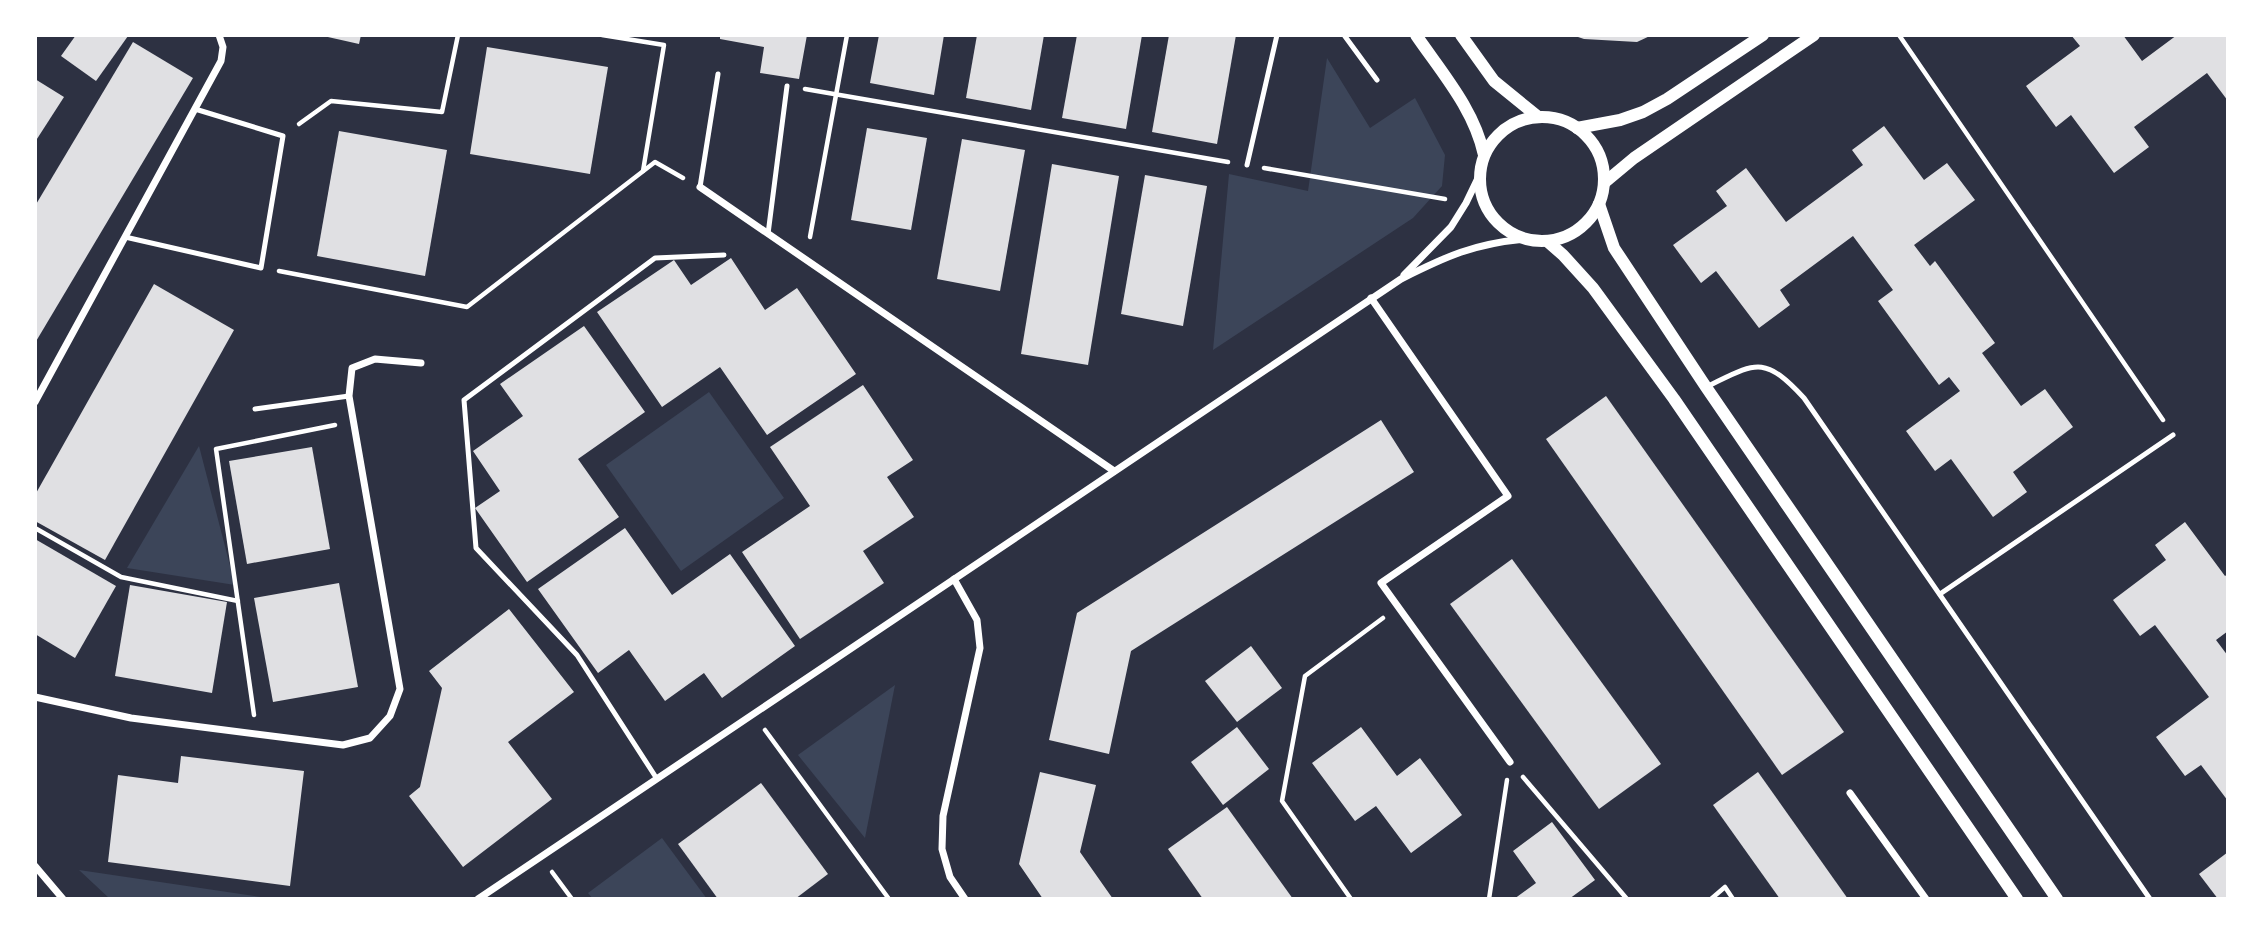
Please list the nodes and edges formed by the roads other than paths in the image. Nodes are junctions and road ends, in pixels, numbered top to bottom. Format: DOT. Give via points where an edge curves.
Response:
graph roads {
  1 [pos="219,35"];
  2 [pos="1277,35"];
  3 [pos="1344,35"];
  4 [pos="1416,35"];
  5 [pos="1461,35"];
  6 [pos="1763,35"];
  7 [pos="1814,35"];
  8 [pos="718,74"];
  9 [pos="1377,80"];
  10 [pos="787,86"];
  11 [pos="195,108"];
  12 [pos="1537,116"];
  13 [pos="1577,128"];
  14 [pos="1484,155"];
  15 [pos="1247,165"];
  16 [pos="1479,176"];
  17 [pos="1604,183"];
  18 [pos="700,187"];
  19 [pos="1599,204"];
  20 [pos="768,234"];
  21 [pos="125,237"];
  22 [pos="1525,239"];
  23 [pos="1547,241"];
  24 [pos="724,255"];
  25 [pos="1401,279"];
  26 [pos="1371,298"];
  27 [pos="421,363"];
  28 [pos="1706,387"];
  29 [pos="349,396"];
  30 [pos="35,402"];
  31 [pos="255,409"];
  32 [pos="2173,435"];
  33 [pos="1114,471"];
  34 [pos="954,579"];
  35 [pos="1940,594"];
  36 [pos="35,697"];
  37 [pos="1510,761"];
  38 [pos="657,779"];
  39 [pos="1850,793"];
  40 [pos="35,866"];
  41 [pos="63,899"];
  42 [pos="478,899"];
  43 [pos="965,899"];
  44 [pos="1926,899"];
  45 [pos="2018,899"];
  46 [pos="2057,899"];
  47 [pos="2150,899"];
  1 -- 11 [label="street" via="221,61"];
  2 -- 15 [label="lane"];
  3 -- 9 [label="lane"];
  4 -- 14 [label="street" via="1465,106 1479,131"];
  5 -- 12 [label="street" via="1494,81"];
  6 -- 13 [label="street" via="1643,112"];
  7 -- 17 [label="street"];
  8 -- 18 [label="lane"];
  10 -- 20 [label="lane"];
  11 -- 21 [label="street"];
  11 -- 21 [label="lane" via="283,136 261,268"];
  12 -- 13 [label="street"];
  12 -- 14 [label="street" via="1505,128"];
  13 -- 17 [label="street" via="1598,152"];
  14 -- 16 [label="street"];
  16 -- 22 [label="street" via="1491,215 1506,230"];
  16 -- 25 [label="street" via="1451,227"];
  17 -- 19 [label="street"];
  18 -- 20 [label="street"];
  19 -- 23 [label="street" via="1578,229"];
  19 -- 28 [label="street" via="1614,248"];
  20 -- 33 [label="street"];
  21 -- 30 [label="street"];
  22 -- 23 [label="street"];
  22 -- 25 [label="street" via="1453,253"];
  23 -- 45 [label="street" via="1593,288 1674,399"];
  24 -- 38 [label="lane" via="655,258 464,400 476,548 577,655"];
  25 -- 26 [label="street"];
  26 -- 33 [label="street"];
  26 -- 37 [label="street" via="1508,496 1381,583"];
  27 -- 29 [label="street" via="374,359 352,368"];
  28 -- 35 [label="lane" via="1760,365 1783,375 1804,398"];
  28 -- 46 [label="street"];
  29 -- 31 [label="lane"];
  29 -- 36 [label="street" via="400,689 390,716 370,738 343,745 131,719"];
  32 -- 35 [label="lane"];
  33 -- 34 [label="street"];
  34 -- 38 [label="street"];
  34 -- 43 [label="street" via="977,620 980,648 943,816 942,849 950,877"];
  35 -- 47 [label="lane"];
  38 -- 42 [label="street"];
  39 -- 44 [label="street"];
  40 -- 41 [label="street"];
}
